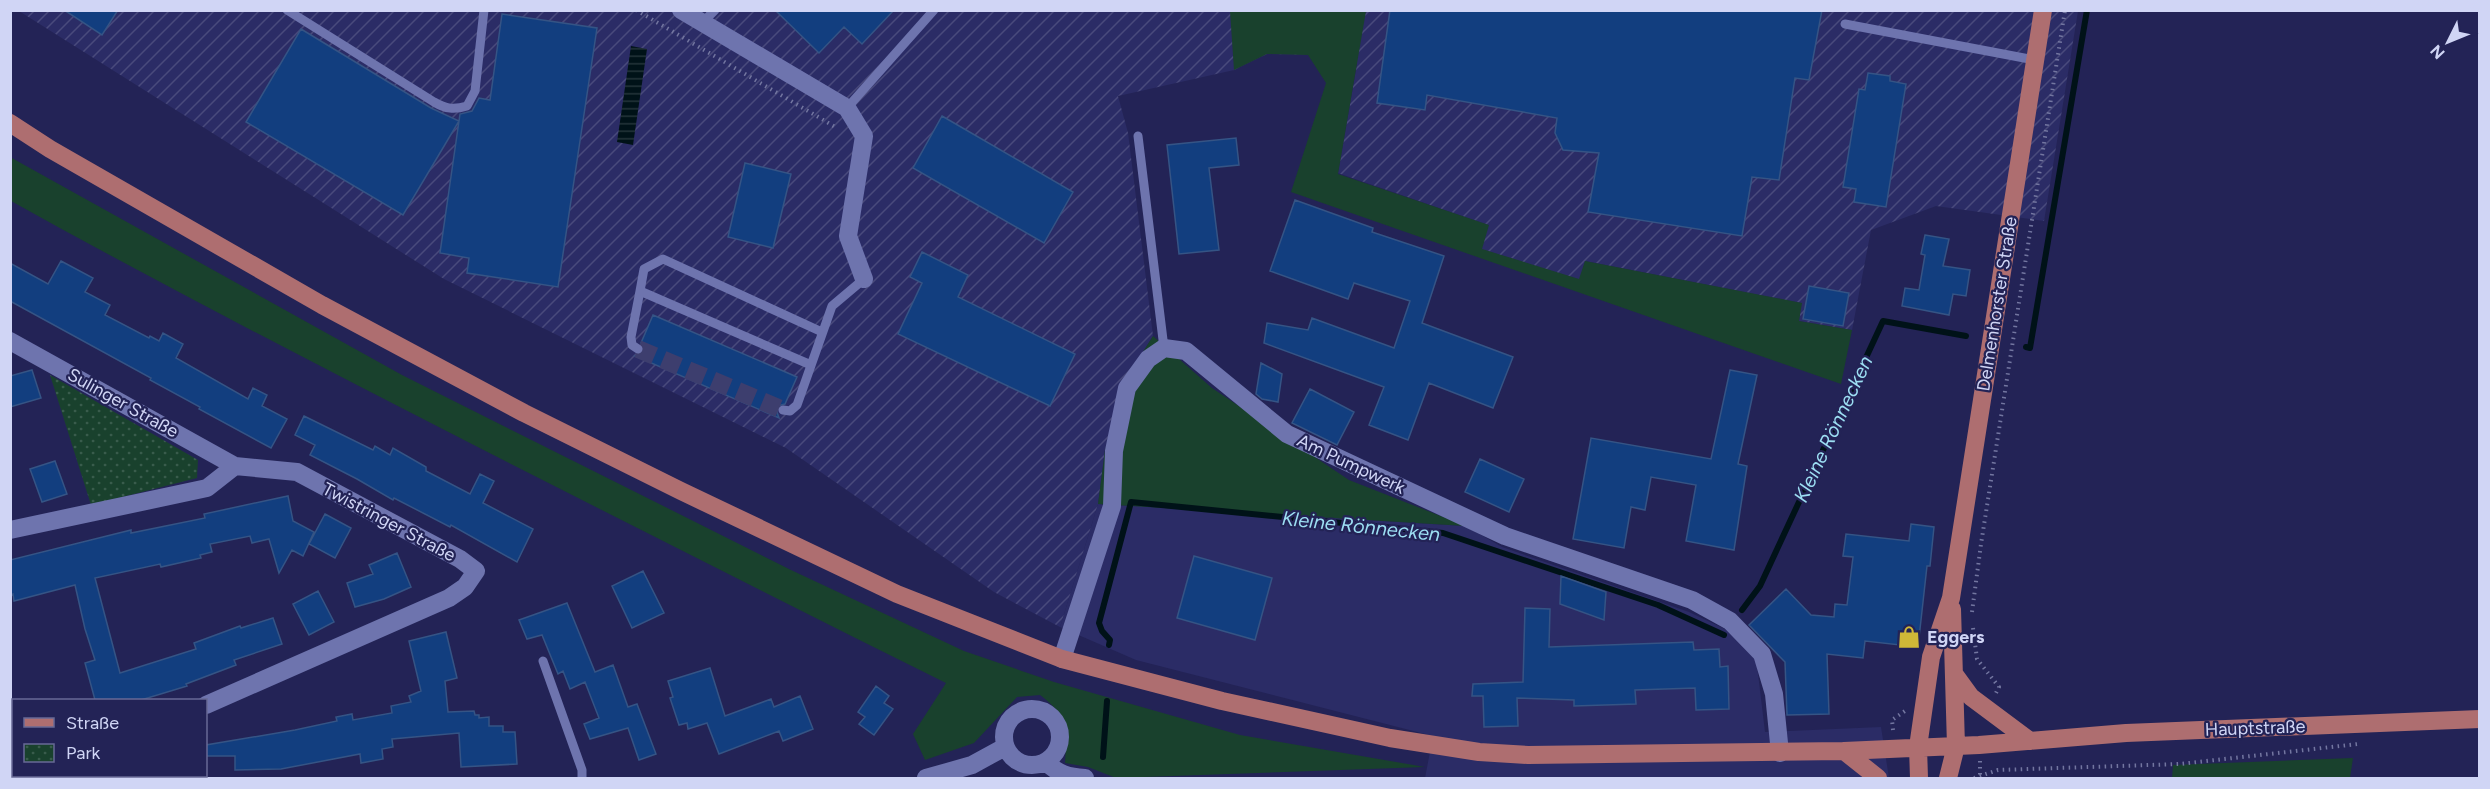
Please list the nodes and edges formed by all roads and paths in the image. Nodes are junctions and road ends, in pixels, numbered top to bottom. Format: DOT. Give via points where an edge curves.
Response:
graph roads {
  1 [pos="287,10"];
  2 [pos="484,10"];
  3 [pos="636,10"];
  4 [pos="681,10"];
  5 [pos="934,10"];
  6 [pos="2043,10"];
  7 [pos="2065,10"];
  8 [pos="709,17"];
  9 [pos="1845,24"];
  10 [pos="2035,60"];
  11 [pos="847,108"];
  12 [pos="10,123"];
  13 [pos="864,136"];
  14 [pos="1138,136"];
  15 [pos="864,279"];
  16 [pos="640,291"];
  17 [pos="822,332"];
  18 [pos="10,341"];
  19 [pos="1164,348"];
  20 [pos="638,349"];
  21 [pos="811,365"];
  22 [pos="783,410"];
  23 [pos="235,466"];
  24 [pos="10,530"];
  25 [pos="1951,598"];
  26 [pos="1972,616"];
  27 [pos="1973,627"];
  28 [pos="1062,658"];
  29 [pos="543,661"];
  30 [pos="1955,675"];
  31 [pos="207,705"];
  32 [pos="1985,709"];
  33 [pos="2480,719"];
  34 [pos="2030,741"];
  35 [pos="2363,744"];
  36 [pos="1979,745"];
  37 [pos="1956,746"];
  38 [pos="1005,747"];
  39 [pos="1918,747"];
  40 [pos="1844,751"];
  41 [pos="1780,753"];
  42 [pos="1046,762"];
  43 [pos="1980,775"];
  44 [pos="582,778"];
  45 [pos="926,778"];
  46 [pos="1085,778"];
  47 [pos="1878,778"];
  48 [pos="1919,778"];
  49 [pos="1948,778"];
  50 [pos="1974,778"];
  1 -- 2 [label="lane" via="444,108 456,110 467,106 475,91"];
  3 -- 13 [label="path" via="836,128"];
  4 -- 8 [label="street"];
  5 -- 11 [label="lane"];
  6 -- 10 [label="main road, Delmenhorster Straße"];
  7 -- 26 [label="path"];
  8 -- 11 [label="street"];
  9 -- 10 [label="lane"];
  10 -- 25 [label="main road, Delmenhorster Straße"];
  11 -- 13 [label="street"];
  12 -- 28 [label="main road, Hauptstraße" via="322,304 524,413 897,594"];
  13 -- 15 [label="street" via="848,236"];
  14 -- 19 [label="lane"];
  15 -- 17 [label="lane" via="832,306"];
  16 -- 17 [label="lane" via="644,269 663,259"];
  16 -- 20 [label="lane" via="630,337"];
  16 -- 21 [label="lane"];
  17 -- 21 [label="lane"];
  18 -- 23 [label="street, Sulinger Straße"];
  19 -- 28 [label="street" via="1148,359 1127,388 1114,451 1112,506"];
  19 -- 41 [label="street, Am Pumpwerk" via="1186,351 1287,435 1506,536 1692,600 1730,621 1762,654 1774,694"];
  21 -- 22 [label="lane" via="797,405 790,411"];
  23 -- 24 [label="street" via="207,488"];
  23 -- 31 [label="street, Twistringer Straße" via="297,472 460,559 476,572 465,587 449,598"];
  25 -- 30 [label="main road, Delmenhorster Straße"];
  25 -- 39 [label="main road, Delmenhorster Straße" via="1931,657"];
  27 -- 32 [label="path" via="1977,659 1999,687"];
  28 -- 41 [label="main road, Hauptstraße" via="1222,701 1390,738 1479,752"];
  29 -- 44 [label="lane"];
  30 -- 32 [label="main road"];
  30 -- 37 [label="main road, Delmenhorster Straße"];
  32 -- 34 [label="main road"];
  33 -- 34 [label="main road, Hauptstraße" via="2126,733"];
  34 -- 36 [label="main road, Hauptstraße"];
  35 -- 43 [label="path" via="2180,764 1998,770"];
  36 -- 37 [label="main road, Hauptstraße"];
  36 -- 43 [label="path"];
  37 -- 39 [label="main road, Hauptstraße"];
  37 -- 49 [label="main road, Delmenhorster Straße"];
  38 -- 42 [label="street" via="1019,762"];
  38 -- 42 [label="street" via="1004,732 1015,714 1033,708 1042,710 1057,723 1060,735 1058,750"];
  38 -- 45 [label="street" via="972,765"];
  39 -- 40 [label="main road, Hauptstraße"];
  39 -- 48 [label="main road, Delmenhorster Straße"];
  40 -- 41 [label="main road, Hauptstraße"];
  40 -- 47 [label="main road"];
  42 -- 46 [label="street" via="1067,777"];
  43 -- 50 [label="path"];
}
